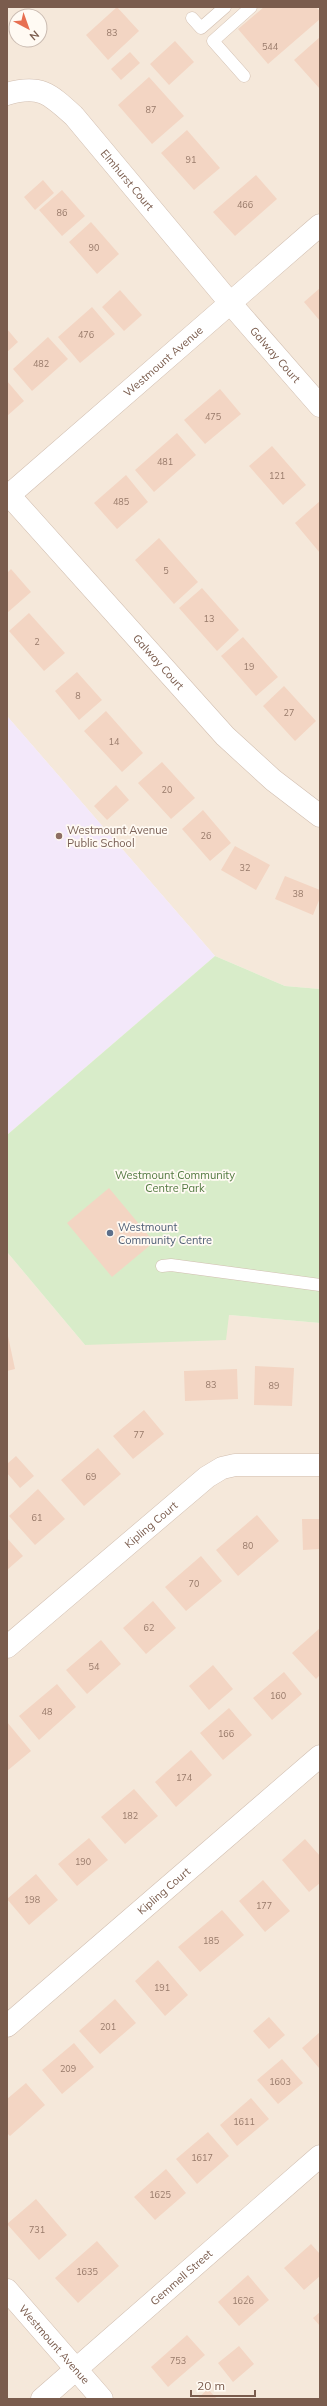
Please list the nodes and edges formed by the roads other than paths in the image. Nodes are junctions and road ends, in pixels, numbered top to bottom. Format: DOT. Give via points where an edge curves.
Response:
graph roads {
  1 [pos="225,7"];
  2 [pos="251,7"];
  3 [pos="192,18"];
  4 [pos="244,76"];
  5 [pos="7,94"];
  6 [pos="320,225"];
  7 [pos="230,304"];
  8 [pos="320,406"];
  9 [pos="8,496"];
  10 [pos="320,816"];
  11 [pos="162,1266"];
  12 [pos="320,1285"];
  13 [pos="320,1465"];
  14 [pos="7,1647"];
  15 [pos="320,1756"];
  16 [pos="7,2026"];
  17 [pos="320,2156"];
  18 [pos="7,2290"];
  19 [pos="76,2370"];
  20 [pos="42,2399"];
  21 [pos="102,2399"];
  1 -- 3 [label="lane" via="201,28"];
  2 -- 4 [label="lane" via="213,41"];
  5 -- 7 [label="street, Elmhurst Court" via="23,89 39,90 53,96 74,116"];
  6 -- 7 [label="street, Westmount Avenue"];
  7 -- 8 [label="street, Galway Court"];
  7 -- 9 [label="street, Westmount Avenue"];
  9 -- 10 [label="street, Galway Court" via="225,736 273,780"];
  11 -- 12 [label="lane" via="171,1265"];
  13 -- 14 [label="street, Kipling Court" via="256,1463 222,1468 207,1477"];
  15 -- 16 [label="street, Kipling Court"];
  17 -- 19 [label="street, Gemmell Street"];
  18 -- 19 [label="street, Westmount Avenue"];
  19 -- 20 [label="street, Gemmell Street"];
  19 -- 21 [label="street, Westmount Avenue"];
}
